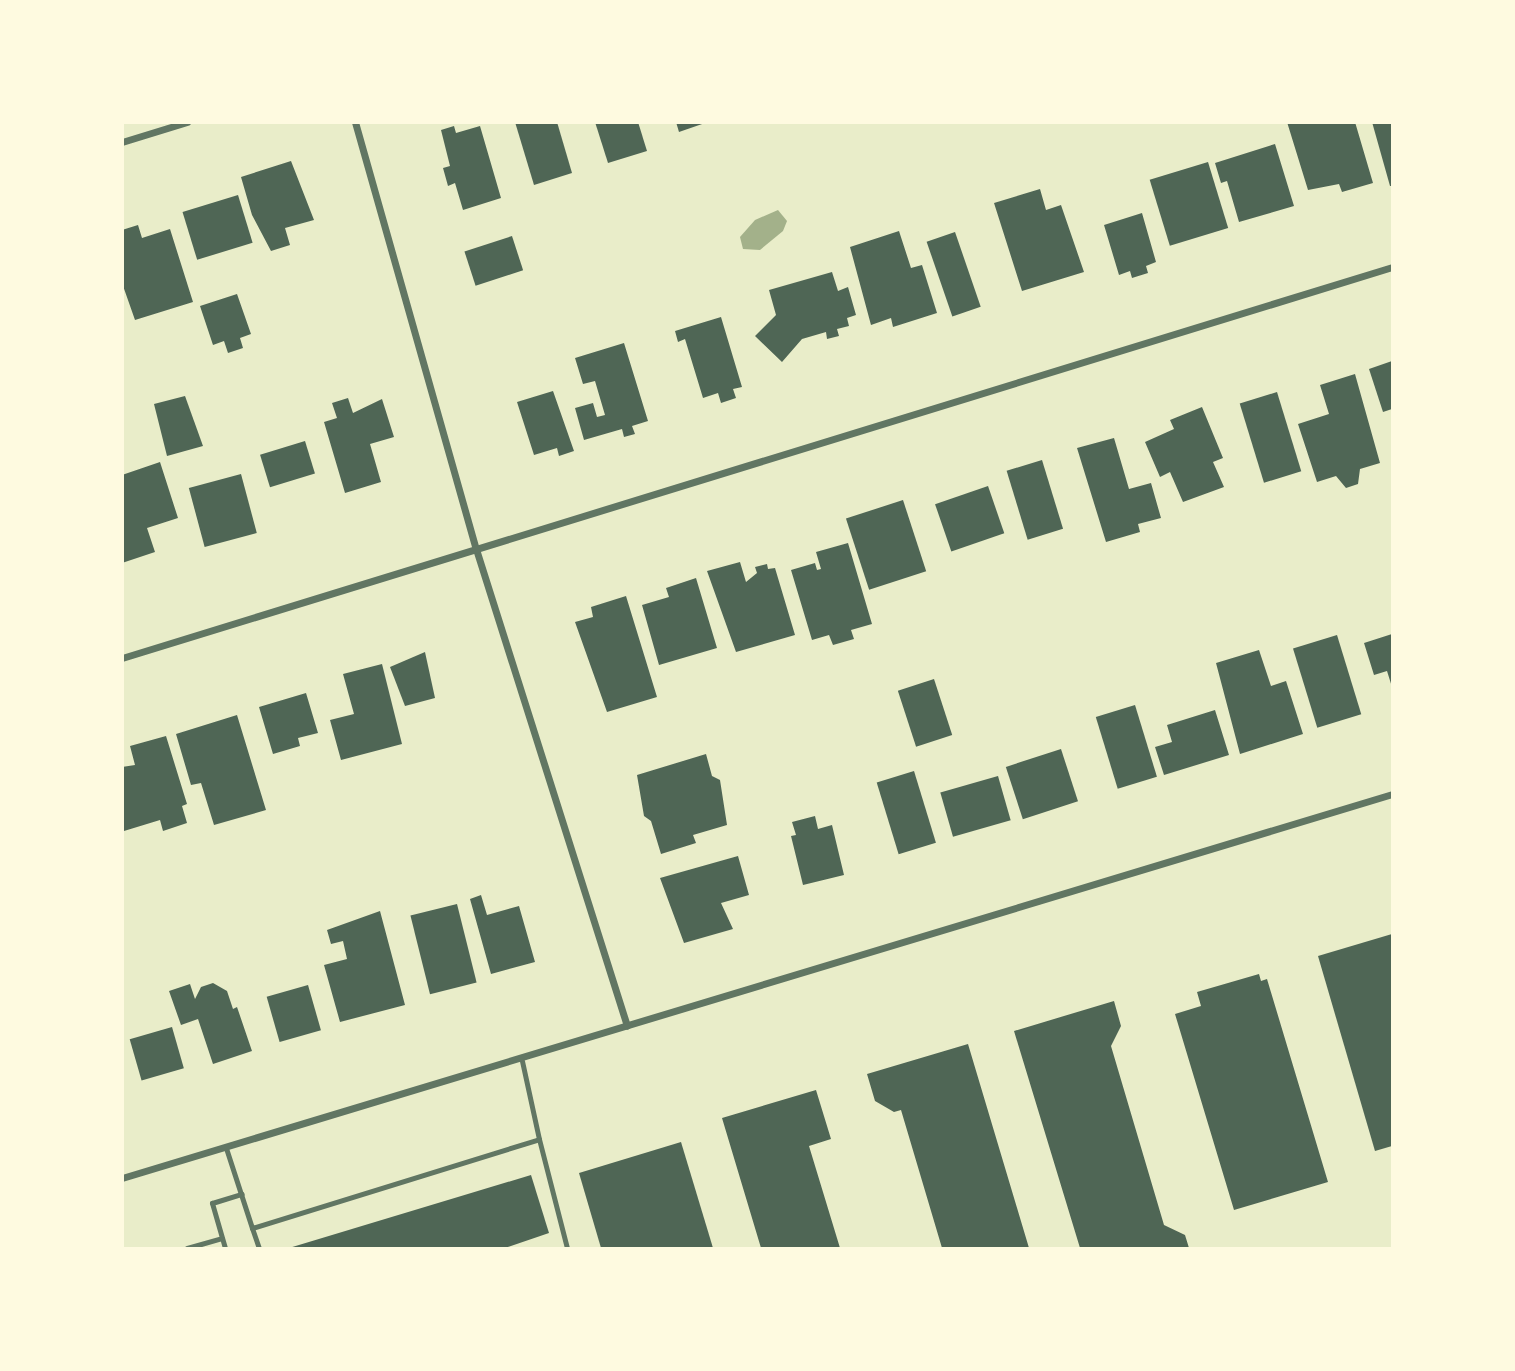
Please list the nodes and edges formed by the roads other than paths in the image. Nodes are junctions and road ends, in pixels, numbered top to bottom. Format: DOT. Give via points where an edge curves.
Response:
graph roads {
  1 [pos="187,122"];
  2 [pos="355,122"];
  3 [pos="122,142"];
  4 [pos="1392,267"];
  5 [pos="477,549"];
  6 [pos="122,657"];
  7 [pos="1392,794"];
  8 [pos="627,1026"];
  9 [pos="522,1061"];
  10 [pos="539,1139"];
  11 [pos="226,1148"];
  12 [pos="122,1178"];
  13 [pos="242,1194"];
  14 [pos="253,1228"];
  15 [pos="222,1238"];
  16 [pos="187,1248"];
  17 [pos="225,1248"];
  18 [pos="259,1248"];
  19 [pos="567,1248"];
  1 -- 3 [label="street"];
  2 -- 5 [label="street"];
  4 -- 5 [label="street"];
  5 -- 6 [label="street"];
  5 -- 8 [label="street"];
  7 -- 8 [label="street"];
  8 -- 9 [label="street"];
  9 -- 10 [label="lane"];
  9 -- 11 [label="street"];
  10 -- 14 [label="lane"];
  10 -- 19 [label="lane"];
  11 -- 12 [label="street"];
  11 -- 13 [label="lane"];
  13 -- 14 [label="lane"];
  13 -- 15 [label="lane" via="212,1203"];
  14 -- 18 [label="lane"];
  15 -- 16 [label="lane"];
  15 -- 17 [label="lane"];
}
